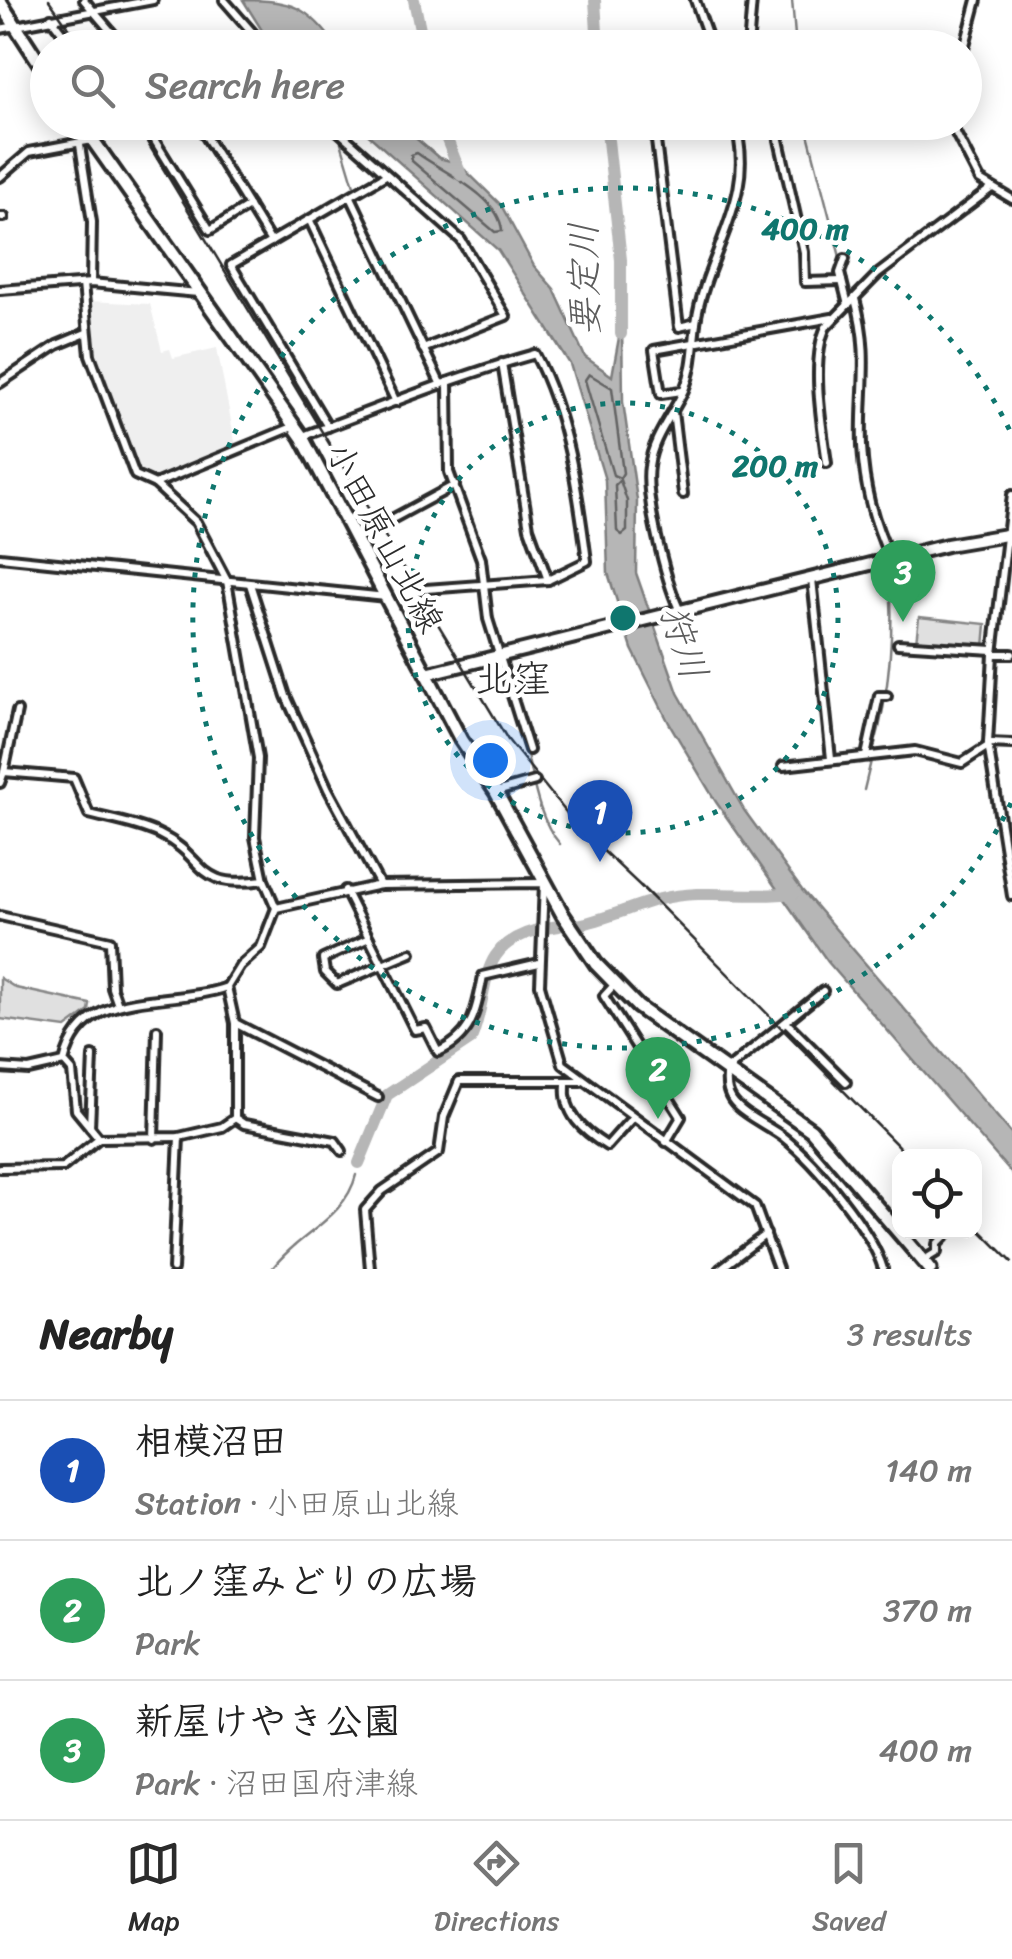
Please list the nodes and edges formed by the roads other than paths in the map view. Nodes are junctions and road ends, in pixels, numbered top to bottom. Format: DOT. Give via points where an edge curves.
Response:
graph roads {
  1 [pos="84,0"];
  2 [pos="153,0"];
  3 [pos="224,0"];
  4 [pos="695,0"];
  5 [pos="752,0"];
  6 [pos="977,0"];
  7 [pos="0,2"];
  8 [pos="92,10"];
  9 [pos="51,18"];
  10 [pos="4,27"];
  11 [pos="60,30"];
  12 [pos="109,30"];
  13 [pos="250,30"];
  14 [pos="706,30"];
  15 [pos="750,30"];
  16 [pos="969,30"];
  17 [pos="30,56"];
  18 [pos="85,140"];
  19 [pos="154,140"];
  20 [pos="208,140"];
  21 [pos="348,140"];
  22 [pos="656,140"];
  23 [pos="738,140"];
  24 [pos="778,140"];
  25 [pos="957,140"];
  26 [pos="86,143"];
  27 [pos="386,175"];
  28 [pos="0,176"];
  29 [pos="989,190"];
  30 [pos="351,197"];
  31 [pos="1012,200"];
  32 [pos="249,206"];
  33 [pos="310,221"];
  34 [pos="272,242"];
  35 [pos="845,259"];
  36 [pos="842,281"];
  37 [pos="87,283"];
  38 [pos="0,290"];
  39 [pos="200,293"];
  40 [pos="854,298"];
  41 [pos="848,305"];
  42 [pos="834,317"];
  43 [pos="696,324"];
  44 [pos="86,333"];
  45 [pos="697,342"];
  46 [pos="423,349"];
  47 [pos="502,364"];
  48 [pos="0,383"];
  49 [pos="444,384"];
  50 [pos="684,391"];
  51 [pos="396,402"];
  52 [pos="673,411"];
  53 [pos="328,427"];
  54 [pos="298,432"];
  55 [pos="826,463"];
  56 [pos="155,484"];
  57 [pos="455,485"];
  58 [pos="682,494"];
  59 [pos="1012,495"];
  60 [pos="1009,534"];
  61 [pos="356,538"];
  62 [pos="0,557"];
  63 [pos="890,558"];
  64 [pos="812,578"];
  65 [pos="548,580"];
  66 [pos="227,581"];
  67 [pos="484,583"];
  68 [pos="250,584"];
  69 [pos="426,590"];
  70 [pos="387,597"];
  71 [pos="679,609"];
  72 [pos="898,644"];
  73 [pos="993,652"];
  74 [pos="500,653"];
  75 [pos="1012,654"];
  76 [pos="426,674"];
  77 [pos="884,696"];
  78 [pos="18,711"];
  79 [pos="988,744"];
  80 [pos="1012,744"];
  81 [pos="530,750"];
  82 [pos="866,756"];
  83 [pos="832,759"];
  84 [pos="783,766"];
  85 [pos="4,772"];
  86 [pos="535,782"];
  87 [pos="0,783"];
  88 [pos="496,792"];
  89 [pos="264,880"];
  90 [pos="544,882"];
  91 [pos="380,885"];
  92 [pos="345,890"];
  93 [pos="1012,896"];
  94 [pos="276,908"];
  95 [pos="0,916"];
  96 [pos="369,938"];
  97 [pos="411,952"];
  98 [pos="539,963"];
  99 [pos="381,964"];
  100 [pos="614,984"];
  101 [pos="227,987"];
  102 [pos="823,991"];
  103 [pos="118,1005"];
  104 [pos="786,1022"];
  105 [pos="235,1023"];
  106 [pos="157,1030"];
  107 [pos="92,1056"];
  108 [pos="64,1062"];
  109 [pos="0,1068"];
  110 [pos="728,1069"];
  111 [pos="580,1081"];
  112 [pos="846,1082"];
  113 [pos="566,1084"];
  114 [pos="378,1097"];
  115 [pos="236,1118"];
  116 [pos="632,1118"];
  117 [pos="90,1128"];
  118 [pos="179,1137"];
  119 [pos="99,1138"];
  120 [pos="154,1139"];
  121 [pos="666,1142"];
  122 [pos="342,1150"];
  123 [pos="0,1168"];
  124 [pos="766,1234"];
  125 [pos="942,1239"];
  126 [pos="926,1265"];
  127 [pos="174,1269"];
  128 [pos="370,1269"];
  129 [pos="720,1269"];
  130 [pos="778,1269"];
  131 [pos="883,1269"];
  1 -- 8 [label="street"];
  2 -- 8 [label="street"];
  3 -- 13 [label="street"];
  4 -- 14 [label="street"];
  5 -- 15 [label="street"];
  6 -- 16 [label="street"];
  7 -- 10 [label="main road"];
  8 -- 9 [label="street"];
  8 -- 12 [label="street"];
  9 -- 10 [label="street"];
  9 -- 11 [label="street"];
  10 -- 17 [label="main road"];
  18 -- 26 [label="main road, 小田原山北線"];
  19 -- 32 [label="street" via="210,230"];
  20 -- 32 [label="street"];
  21 -- 27 [label="street"];
  22 -- 43 [label="street" via="680,327"];
  23 -- 43 [label="street" via="734,219"];
  24 -- 36 [label="street" via="805,282"];
  25 -- 29 [label="street"];
  26 -- 28 [label="street" via="30,152"];
  26 -- 37 [label="street" via="92,222"];
  26 -- 39 [label="main road, 小田原山北線"];
  27 -- 30 [label="street"];
  27 -- 46 [label="street" via="462,240 506,316"];
  29 -- 31 [label="street"];
  29 -- 40 [label="street"];
  30 -- 33 [label="street"];
  30 -- 46 [label="street"];
  32 -- 34 [label="street"];
  33 -- 34 [label="street"];
  33 -- 51 [label="street"];
  34 -- 53 [label="street" via="231,266"];
  35 -- 36 [label="street"];
  36 -- 41 [label="street"];
  37 -- 38 [label="street"];
  37 -- 39 [label="street"];
  37 -- 44 [label="street"];
  39 -- 54 [label="main road, 小田原山北線"];
  40 -- 41 [label="street"];
  40 -- 63 [label="street" via="867,340 865,480"];
  41 -- 42 [label="street"];
  42 -- 45 [label="street"];
  42 -- 55 [label="street" via="821,337"];
  43 -- 45 [label="street"];
  44 -- 48 [label="street"];
  44 -- 56 [label="street" via="135,476"];
  45 -- 50 [label="street"];
  45 -- 50 [label="street" via="654,350 661,394"];
  46 -- 49 [label="street"];
  47 -- 49 [label="street"];
  47 -- 65 [label="street" via="526,513"];
  47 -- 65 [label="street" via="535,354 575,476 588,560"];
  49 -- 51 [label="street"];
  49 -- 57 [label="street" via="446,454"];
  50 -- 52 [label="street"];
  51 -- 53 [label="street"];
  52 -- 58 [label="street"];
  52 -- 71 [label="street" via="648,469 664,565"];
  53 -- 54 [label="street"];
  54 -- 56 [label="street"];
  54 -- 61 [label="main road, 小田原山北線"];
  56 -- 66 [label="street" via="196,522"];
  57 -- 61 [label="street"];
  57 -- 67 [label="street"];
  59 -- 60 [label="street"];
  60 -- 63 [label="main road"];
  60 -- 73 [label="street"];
  61 -- 70 [label="main road, 小田原山北線"];
  62 -- 66 [label="street"];
  63 -- 64 [label="main road"];
  64 -- 71 [label="main road"];
  64 -- 83 [label="street"];
  65 -- 67 [label="street"];
  66 -- 68 [label="street"];
  66 -- 89 [label="street" via="258,758 254,821"];
  67 -- 69 [label="street"];
  67 -- 74 [label="street"];
  68 -- 70 [label="street"];
  68 -- 91 [label="street" via="286,696"];
  70 -- 76 [label="main road, 小田原山北線"];
  71 -- 74 [label="main road"];
  72 -- 73 [label="street"];
  73 -- 75 [label="street"];
  73 -- 79 [label="street"];
  74 -- 76 [label="main road"];
  74 -- 81 [label="street"];
  76 -- 88 [label="main road, 小田原山北線"];
  77 -- 82 [label="street"];
  78 -- 85 [label="street"];
  79 -- 80 [label="street"];
  79 -- 82 [label="street" via="962,763 915,751"];
  79 -- 93 [label="street"];
  82 -- 83 [label="street"];
  83 -- 84 [label="street"];
  85 -- 87 [label="street"];
  85 -- 89 [label="street" via="74,778 90,814 164,837 230,885"];
  86 -- 88 [label="street"];
  88 -- 90 [label="main road, 小田原山北線"];
  89 -- 94 [label="street"];
  90 -- 91 [label="street"];
  90 -- 98 [label="street"];
  90 -- 100 [label="main road, 小田原山北線"];
  91 -- 92 [label="street"];
  92 -- 94 [label="street"];
  92 -- 96 [label="street"];
  94 -- 101 [label="street" via="261,947"];
  95 -- 103 [label="street" via="110,941"];
  96 -- 99 [label="street"];
  96 -- 99 [label="street" via="323,959 325,972 338,984"];
  97 -- 99 [label="street"];
  98 -- 99 [label="street" via="483,976 469,1030 438,1052 426,1028 416,1030"];
  98 -- 111 [label="street" via="555,1042"];
  100 -- 110 [label="main road, 小田原山北線"];
  100 -- 121 [label="street" via="604,996 681,1117"];
  101 -- 103 [label="street"];
  101 -- 105 [label="street"];
  102 -- 104 [label="street"];
  103 -- 108 [label="street" via="80,1027"];
  104 -- 110 [label="street"];
  104 -- 112 [label="street"];
  105 -- 114 [label="street"];
  105 -- 115 [label="street"];
  106 -- 120 [label="street"];
  107 -- 117 [label="street"];
  108 -- 109 [label="street"];
  108 -- 117 [label="street" via="72,1071 76,1110"];
  110 -- 126 [label="main road, 小田原山北線" via="811,1130"];
  110 -- 131 [label="street" via="732,1101 819,1172"];
  111 -- 113 [label="street"];
  111 -- 116 [label="street"];
  113 -- 116 [label="street" via="564,1100 580,1125 607,1146"];
  113 -- 128 [label="street" via="459,1081 439,1152 365,1210"];
  115 -- 118 [label="street"];
  115 -- 122 [label="street" via="335,1141"];
  116 -- 121 [label="street"];
  117 -- 119 [label="street"];
  118 -- 120 [label="street"];
  118 -- 127 [label="street"];
  119 -- 120 [label="street"];
  119 -- 123 [label="street" via="63,1167"];
  121 -- 124 [label="street" via="755,1206"];
  124 -- 129 [label="street"];
  124 -- 130 [label="street"];
  125 -- 126 [label="street"];
}
